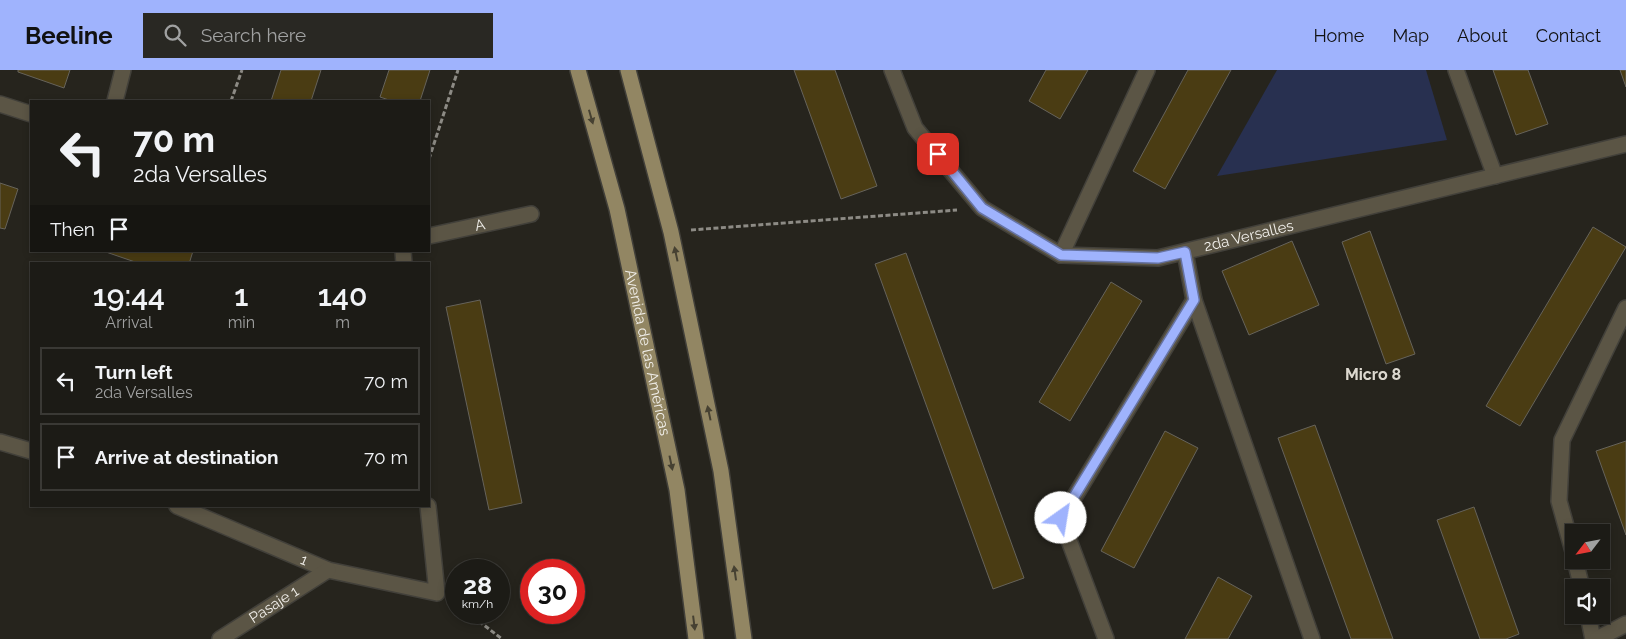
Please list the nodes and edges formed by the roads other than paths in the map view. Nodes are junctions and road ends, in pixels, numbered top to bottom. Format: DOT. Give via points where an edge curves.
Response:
graph roads {
  1 [pos="123,70"];
  2 [pos="578,70"];
  3 [pos="628,70"];
  4 [pos="892,70"];
  5 [pos="1147,70"];
  6 [pos="1456,70"];
  7 [pos="115,100"];
  8 [pos="0,104"];
  9 [pos="30,114"];
  10 [pos="1626,144"];
  11 [pos="1495,176"];
  12 [pos="531,214"];
  13 [pos="430,236"];
  14 [pos="1185,252"];
  15 [pos="1061,255"];
  16 [pos="1194,300"];
  17 [pos="1626,308"];
  18 [pos="0,442"];
  19 [pos="30,451"];
  20 [pos="178,507"];
  21 [pos="428,507"];
  22 [pos="1565,524"];
  23 [pos="328,570"];
  24 [pos="1590,624"];
  25 [pos="1626,624"];
  26 [pos="220,639"];
  27 [pos="696,639"];
  28 [pos="744,639"];
  29 [pos="1106,639"];
  30 [pos="1312,639"];
  31 [pos="1592,639"];
  32 [pos="1598,639"];
  1 -- 7 [label="street"];
  2 -- 27 [label="main road, Avenida de las Américas, one-way" via="617,209 675,481"];
  28 -- 3 [label="main road, one-way" via="721,471 671,232"];
  4 -- 15 [label="street, 2da Versalles" via="915,128 982,208"];
  5 -- 15 [label="street"];
  6 -- 11 [label="street"];
  8 -- 9 [label="street"];
  10 -- 11 [label="street, 2da Versalles"];
  11 -- 14 [label="street, 2da Versalles"];
  12 -- 13 [label="street, A"];
  14 -- 15 [label="street, 2da Versalles" via="1158,258"];
  14 -- 16 [label="street"];
  16 -- 29 [label="street" via="1061,518"];
  16 -- 30 [label="street"];
  17 -- 22 [label="street" via="1562,440 1559,501"];
  18 -- 19 [label="street"];
  20 -- 23 [label="street, 1"];
  21 -- 23 [label="street, 1" via="436,593"];
  23 -- 26 [label="street, Pasaje 1"];
  24 -- 31 [label="street"];
  25 -- 32 [label="street"];
}
